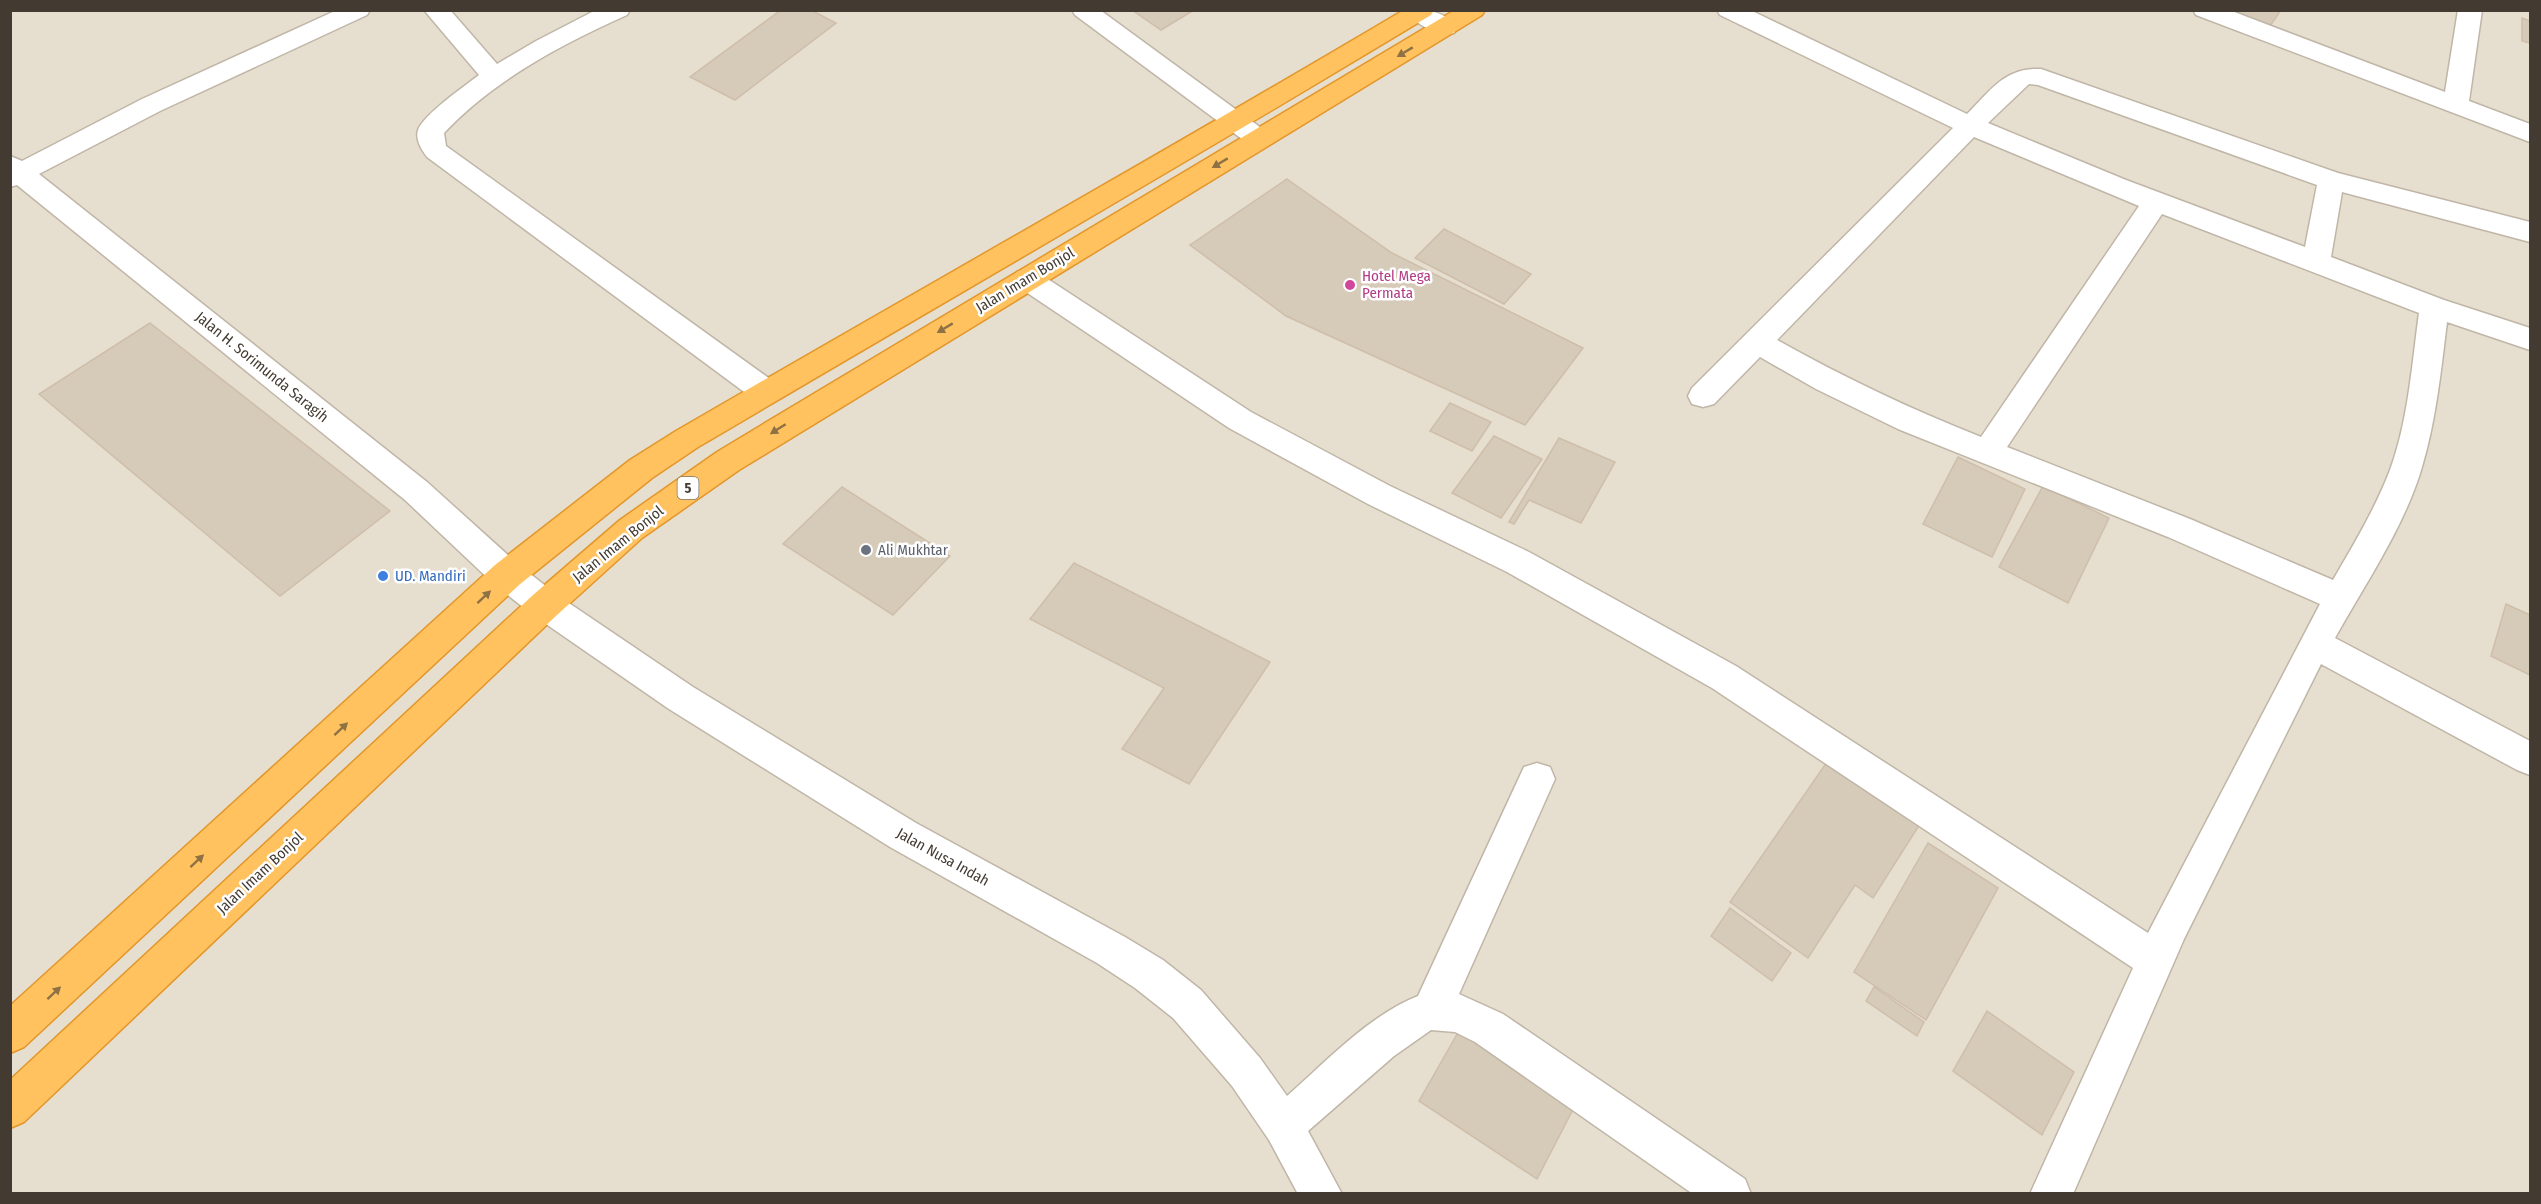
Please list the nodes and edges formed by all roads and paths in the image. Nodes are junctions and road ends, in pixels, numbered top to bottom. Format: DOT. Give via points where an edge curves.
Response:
graph roads {
  1 [pos="358,10"];
  2 [pos="436,10"];
  3 [pos="618,10"];
  4 [pos="1084,10"];
  5 [pos="1473,10"];
  6 [pos="1728,10"];
  7 [pos="2205,10"];
  8 [pos="2470,10"];
  9 [pos="1425,15"];
  10 [pos="579,17"];
  11 [pos="495,77"];
  12 [pos="2456,105"];
  13 [pos="1971,126"];
  14 [pos="1248,131"];
  15 [pos="2530,133"];
  16 [pos="14,172"];
  17 [pos="2331,180"];
  18 [pos="1095,202"];
  19 [pos="2156,202"];
  20 [pos="1117,224"];
  21 [pos="2530,232"];
  22 [pos="1005,253"];
  23 [pos="2316,263"];
  24 [pos="1027,279"];
  25 [pos="2434,307"];
  26 [pos="2530,339"];
  27 [pos="1757,342"];
  28 [pos="766,392"];
  29 [pos="1703,396"];
  30 [pos="1987,452"];
  31 [pos="507,576"];
  32 [pos="2341,598"];
  33 [pos="545,605"];
  34 [pos="2314,644"];
  35 [pos="2530,759"];
  36 [pos="1537,778"];
  37 [pos="2155,960"];
  38 [pos="1432,1010"];
  39 [pos="10,1032"];
  40 [pos="10,1108"];
  41 [pos="1283,1126"];
  42 [pos="1321,1194"];
  43 [pos="1730,1194"];
  44 [pos="2051,1194"];
  1 -- 16 [label="street"];
  2 -- 11 [label="street"];
  3 -- 10 [label="street"];
  4 -- 14 [label="street"];
  5 -- 9 [label="highway, Jalan Imam Bonjol / 5"];
  6 -- 13 [label="street"];
  7 -- 12 [label="street"];
  8 -- 12 [label="street"];
  9 -- 14 [label="highway, Jalan Imam Bonjol / 5"];
  10 -- 11 [label="street"];
  11 -- 28 [label="street" via="431,130 436,151"];
  12 -- 15 [label="street"];
  13 -- 17 [label="street" via="2016,80 2032,76"];
  13 -- 19 [label="street"];
  13 -- 27 [label="street"];
  14 -- 18 [label="highway, Jalan Imam Bonjol / 5"];
  14 -- 20 [label="highway, Jalan Imam Bonjol / 5, one-way"];
  16 -- 31 [label="street, Jalan H. Sorimunda Saragih" via="416,491"];
  17 -- 21 [label="street"];
  17 -- 23 [label="street"];
  18 -- 20 [label="highway"];
  18 -- 22 [label="highway, Jalan Imam Bonjol / 5"];
  19 -- 23 [label="street"];
  19 -- 30 [label="street"];
  20 -- 24 [label="highway, Jalan Imam Bonjol / 5"];
  22 -- 24 [label="highway"];
  22 -- 28 [label="highway, Jalan Imam Bonjol / 5"];
  23 -- 25 [label="street"];
  24 -- 33 [label="highway, Jalan Imam Bonjol / 5, one-way" via="728,461 631,528"];
  24 -- 37 [label="street" via="1240,420 1379,495 1518,562 1724,677"];
  25 -- 26 [label="street"];
  25 -- 32 [label="street" via="2423,397 2406,468 2381,526"];
  27 -- 29 [label="street"];
  27 -- 30 [label="street" via="1909,421"];
  28 -- 31 [label="highway, Jalan Imam Bonjol / 5" via="641,469"];
  30 -- 32 [label="street"];
  31 -- 33 [label="street, Jalan Nusa Indah"];
  39 -- 31 [label="highway, Jalan Imam Bonjol / 5, one-way"];
  32 -- 34 [label="street"];
  33 -- 40 [label="highway, Jalan Imam Bonjol / 5"];
  33 -- 41 [label="street, Jalan Nusa Indah" via="681,698 903,835 1149,974 1202,1021 1246,1072"];
  34 -- 35 [label="street"];
  34 -- 37 [label="street"];
  36 -- 38 [label="street"];
  37 -- 44 [label="street"];
  38 -- 41 [label="street" via="1405,1022"];
  38 -- 43 [label="street" via="1450,1010 1489,1028"];
  41 -- 42 [label="street, Jalan Nusa Indah"];
}
